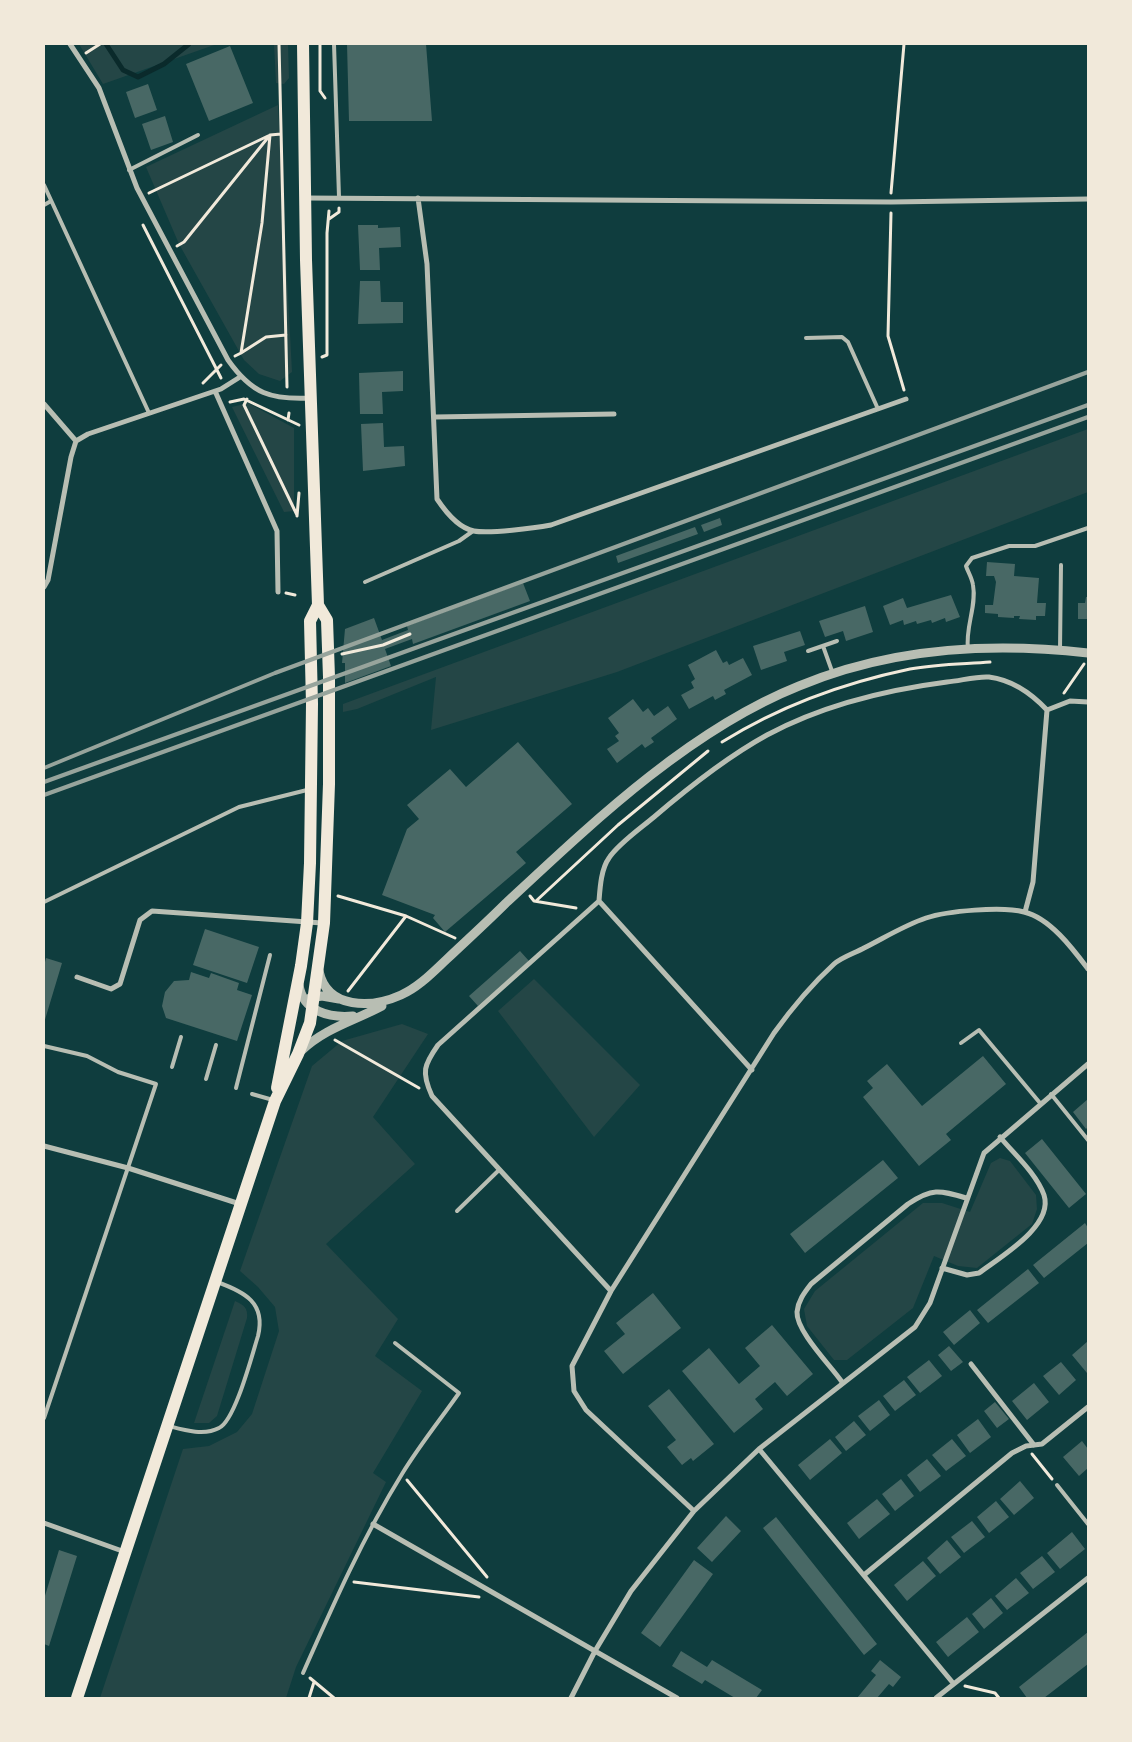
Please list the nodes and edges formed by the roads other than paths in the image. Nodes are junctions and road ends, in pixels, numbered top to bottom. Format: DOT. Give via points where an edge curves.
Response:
graph roads {
  1 [pos="70,44"];
  2 [pos="303,44"];
  3 [pos="334,44"];
  4 [pos="198,135"];
  5 [pos="130,170"];
  6 [pos="44,185"];
  7 [pos="339,197"];
  8 [pos="306,198"];
  9 [pos="418,198"];
  10 [pos="1088,199"];
  11 [pos="51,201"];
  12 [pos="44,204"];
  13 [pos="806,338"];
  14 [pos="240,377"];
  15 [pos="215,391"];
  16 [pos="312,398"];
  17 [pos="906,399"];
  18 [pos="44,404"];
  19 [pos="878,409"];
  20 [pos="149,414"];
  21 [pos="614,414"];
  22 [pos="435,417"];
  23 [pos="76,441"];
  24 [pos="1088,528"];
  25 [pos="473,531"];
  26 [pos="1061,565"];
  27 [pos="365,582"];
  28 [pos="44,587"];
  29 [pos="278,592"];
  30 [pos="318,604"];
  31 [pos="837,641"];
  32 [pos="823,646"];
  33 [pos="968,649"];
  34 [pos="1060,650"];
  35 [pos="808,652"];
  36 [pos="1088,653"];
  37 [pos="833,674"];
  38 [pos="1088,702"];
  39 [pos="1047,710"];
  40 [pos="310,790"];
  41 [pos="599,901"];
  42 [pos="44,902"];
  43 [pos="1025,912"];
  44 [pos="307,923"];
  45 [pos="324,923"];
  46 [pos="270,955"];
  47 [pos="319,968"];
  48 [pos="1088,969"];
  49 [pos="77,977"];
  50 [pos="298,981"];
  51 [pos="393,999"];
  52 [pos="311,1001"];
  53 [pos="344,1001"];
  54 [pos="368,1013"];
  55 [pos="290,1018"];
  56 [pos="181,1037"];
  57 [pos="961,1043"];
  58 [pos="44,1046"];
  59 [pos="216,1046"];
  60 [pos="298,1054"];
  61 [pos="1088,1064"];
  62 [pos="172,1067"];
  63 [pos="752,1070"];
  64 [pos="206,1079"];
  65 [pos="236,1088"];
  66 [pos="252,1094"];
  67 [pos="1051,1094"];
  68 [pos="275,1101"];
  69 [pos="1040,1103"];
  70 [pos="1000,1137"];
  71 [pos="1088,1140"];
  72 [pos="44,1146"];
  73 [pos="128,1168"];
  74 [pos="499,1170"];
  75 [pos="966,1198"];
  76 [pos="240,1204"];
  77 [pos="457,1211"];
  78 [pos="942,1268"];
  79 [pos="214,1281"];
  80 [pos="610,1291"];
  81 [pos="395,1343"];
  82 [pos="971,1364"];
  83 [pos="842,1382"];
  84 [pos="1088,1407"];
  85 [pos="44,1418"];
  86 [pos="167,1425"];
  87 [pos="1034,1445"];
  88 [pos="759,1449"];
  89 [pos="1057,1485"];
  90 [pos="694,1511"];
  91 [pos="44,1523"];
  92 [pos="373,1524"];
  93 [pos="1088,1524"];
  94 [pos="125,1552"];
  95 [pos="864,1575"];
  96 [pos="1088,1578"];
  97 [pos="595,1651"];
  98 [pos="303,1673"];
  99 [pos="953,1683"];
  100 [pos="77,1698"];
  101 [pos="571,1698"];
  102 [pos="677,1698"];
  103 [pos="936,1698"];
  1 -- 5 [label="street" via="99,88"];
  2 -- 8 [label="main road"];
  3 -- 7 [label="lane"];
  4 -- 5 [label="lane"];
  5 -- 14 [label="street"];
  6 -- 11 [label="lane"];
  7 -- 8 [label="street"];
  7 -- 9 [label="street"];
  8 -- 16 [label="main road"];
  9 -- 10 [label="street" via="891,202"];
  9 -- 22 [label="street" via="427,264"];
  11 -- 12 [label="lane"];
  11 -- 20 [label="lane"];
  13 -- 19 [label="lane" via="842,337 848,342"];
  14 -- 15 [label="street"];
  14 -- 16 [label="street" via="270,396 288,400"];
  15 -- 20 [label="street"];
  15 -- 29 [label="street" via="277,530"];
  16 -- 30 [label="main road"];
  17 -- 19 [label="street"];
  18 -- 23 [label="street"];
  19 -- 25 [label="street" via="551,525 532,529"];
  20 -- 23 [label="street"];
  21 -- 22 [label="street"];
  22 -- 25 [label="street" via="437,499 448,516"];
  23 -- 28 [label="street"];
  24 -- 33 [label="lane" via="1034,546 1009,546 968,561 966,566 974,594 966,638"];
  25 -- 27 [label="lane" via="459,541"];
  26 -- 34 [label="lane"];
  30 -- 40 [label="main road" via="310,620"];
  30 -- 45 [label="main road" via="327,620 329,764"];
  31 -- 32 [label="lane"];
  32 -- 35 [label="lane"];
  32 -- 37 [label="lane"];
  33 -- 34 [label="street"];
  33 -- 37 [label="street" via="924,653 851,667"];
  34 -- 36 [label="street"];
  37 -- 51 [label="street" via="756,706 660,770 608,812 414,988"];
  38 -- 39 [label="street" via="1070,701"];
  39 -- 41 [label="street" via="1026,691 988,677 911,687 806,715 718,767 638,830 609,858"];
  39 -- 43 [label="street" via="1034,882"];
  40 -- 42 [label="lane" via="239,807"];
  40 -- 44 [label="main road"];
  41 -- 63 [label="street"];
  41 -- 74 [label="street" via="438,1045 426,1062 425,1080 432,1096"];
  43 -- 48 [label="street" via="1056,933"];
  43 -- 63 [label="street" via="978,910 927,917 836,963 800,998"];
  44 -- 45 [label="street"];
  44 -- 49 [label="street" via="152,911 140,920 120,984 111,989"];
  44 -- 50 [label="main road"];
  45 -- 47 [label="main road"];
  46 -- 65 [label="lane"];
  47 -- 52 [label="main road"];
  47 -- 53 [label="street" via="329,990"];
  50 -- 52 [label="street"];
  50 -- 55 [label="main road"];
  51 -- 53 [label="street" via="368,1005"];
  51 -- 54 [label="street"];
  52 -- 53 [label="street"];
  52 -- 54 [label="street" via="320,1013 334,1016"];
  52 -- 55 [label="street"];
  52 -- 60 [label="main road"];
  54 -- 60 [label="street" via="326,1031"];
  55 -- 68 [label="main road"];
  56 -- 62 [label="lane"];
  57 -- 69 [label="lane" via="979,1030"];
  58 -- 73 [label="lane" via="87,1056 118,1072 156,1084"];
  59 -- 64 [label="lane"];
  60 -- 68 [label="main road"];
  61 -- 67 [label="street"];
  63 -- 80 [label="street"];
  66 -- 68 [label="lane"];
  67 -- 69 [label="street"];
  67 -- 71 [label="lane"];
  68 -- 76 [label="main road"];
  69 -- 70 [label="street"];
  70 -- 75 [label="street" via="984,1153"];
  70 -- 78 [label="street" via="1037,1182 1044,1196 1044,1213 1038,1226 979,1273 967,1275"];
  72 -- 73 [label="street"];
  73 -- 76 [label="street"];
  73 -- 85 [label="lane"];
  74 -- 77 [label="lane"];
  74 -- 80 [label="street"];
  75 -- 78 [label="street"];
  75 -- 83 [label="street" via="946,1192 926,1193 908,1204 811,1284 801,1298 797,1314 802,1330"];
  76 -- 79 [label="main road"];
  78 -- 83 [label="street" via="923,1318"];
  79 -- 86 [label="main road"];
  79 -- 86 [label="lane" via="236,1288 253,1300 261,1322 258,1336 230,1417 220,1428 188,1432"];
  80 -- 90 [label="street" via="572,1366 574,1390 586,1410"];
  81 -- 92 [label="lane" via="459,1393 402,1473"];
  82 -- 87 [label="street"];
  83 -- 88 [label="street"];
  84 -- 87 [label="street" via="1042,1444"];
  86 -- 94 [label="main road"];
  87 -- 95 [label="street" via="1012,1453"];
  88 -- 90 [label="street"];
  88 -- 95 [label="street"];
  89 -- 93 [label="lane"];
  90 -- 97 [label="street" via="631,1591"];
  91 -- 94 [label="street"];
  92 -- 97 [label="street"];
  92 -- 98 [label="lane"];
  94 -- 100 [label="main road"];
  95 -- 99 [label="street"];
  96 -- 99 [label="street"];
  97 -- 101 [label="street"];
  97 -- 102 [label="street"];
  99 -- 103 [label="street"];
}
